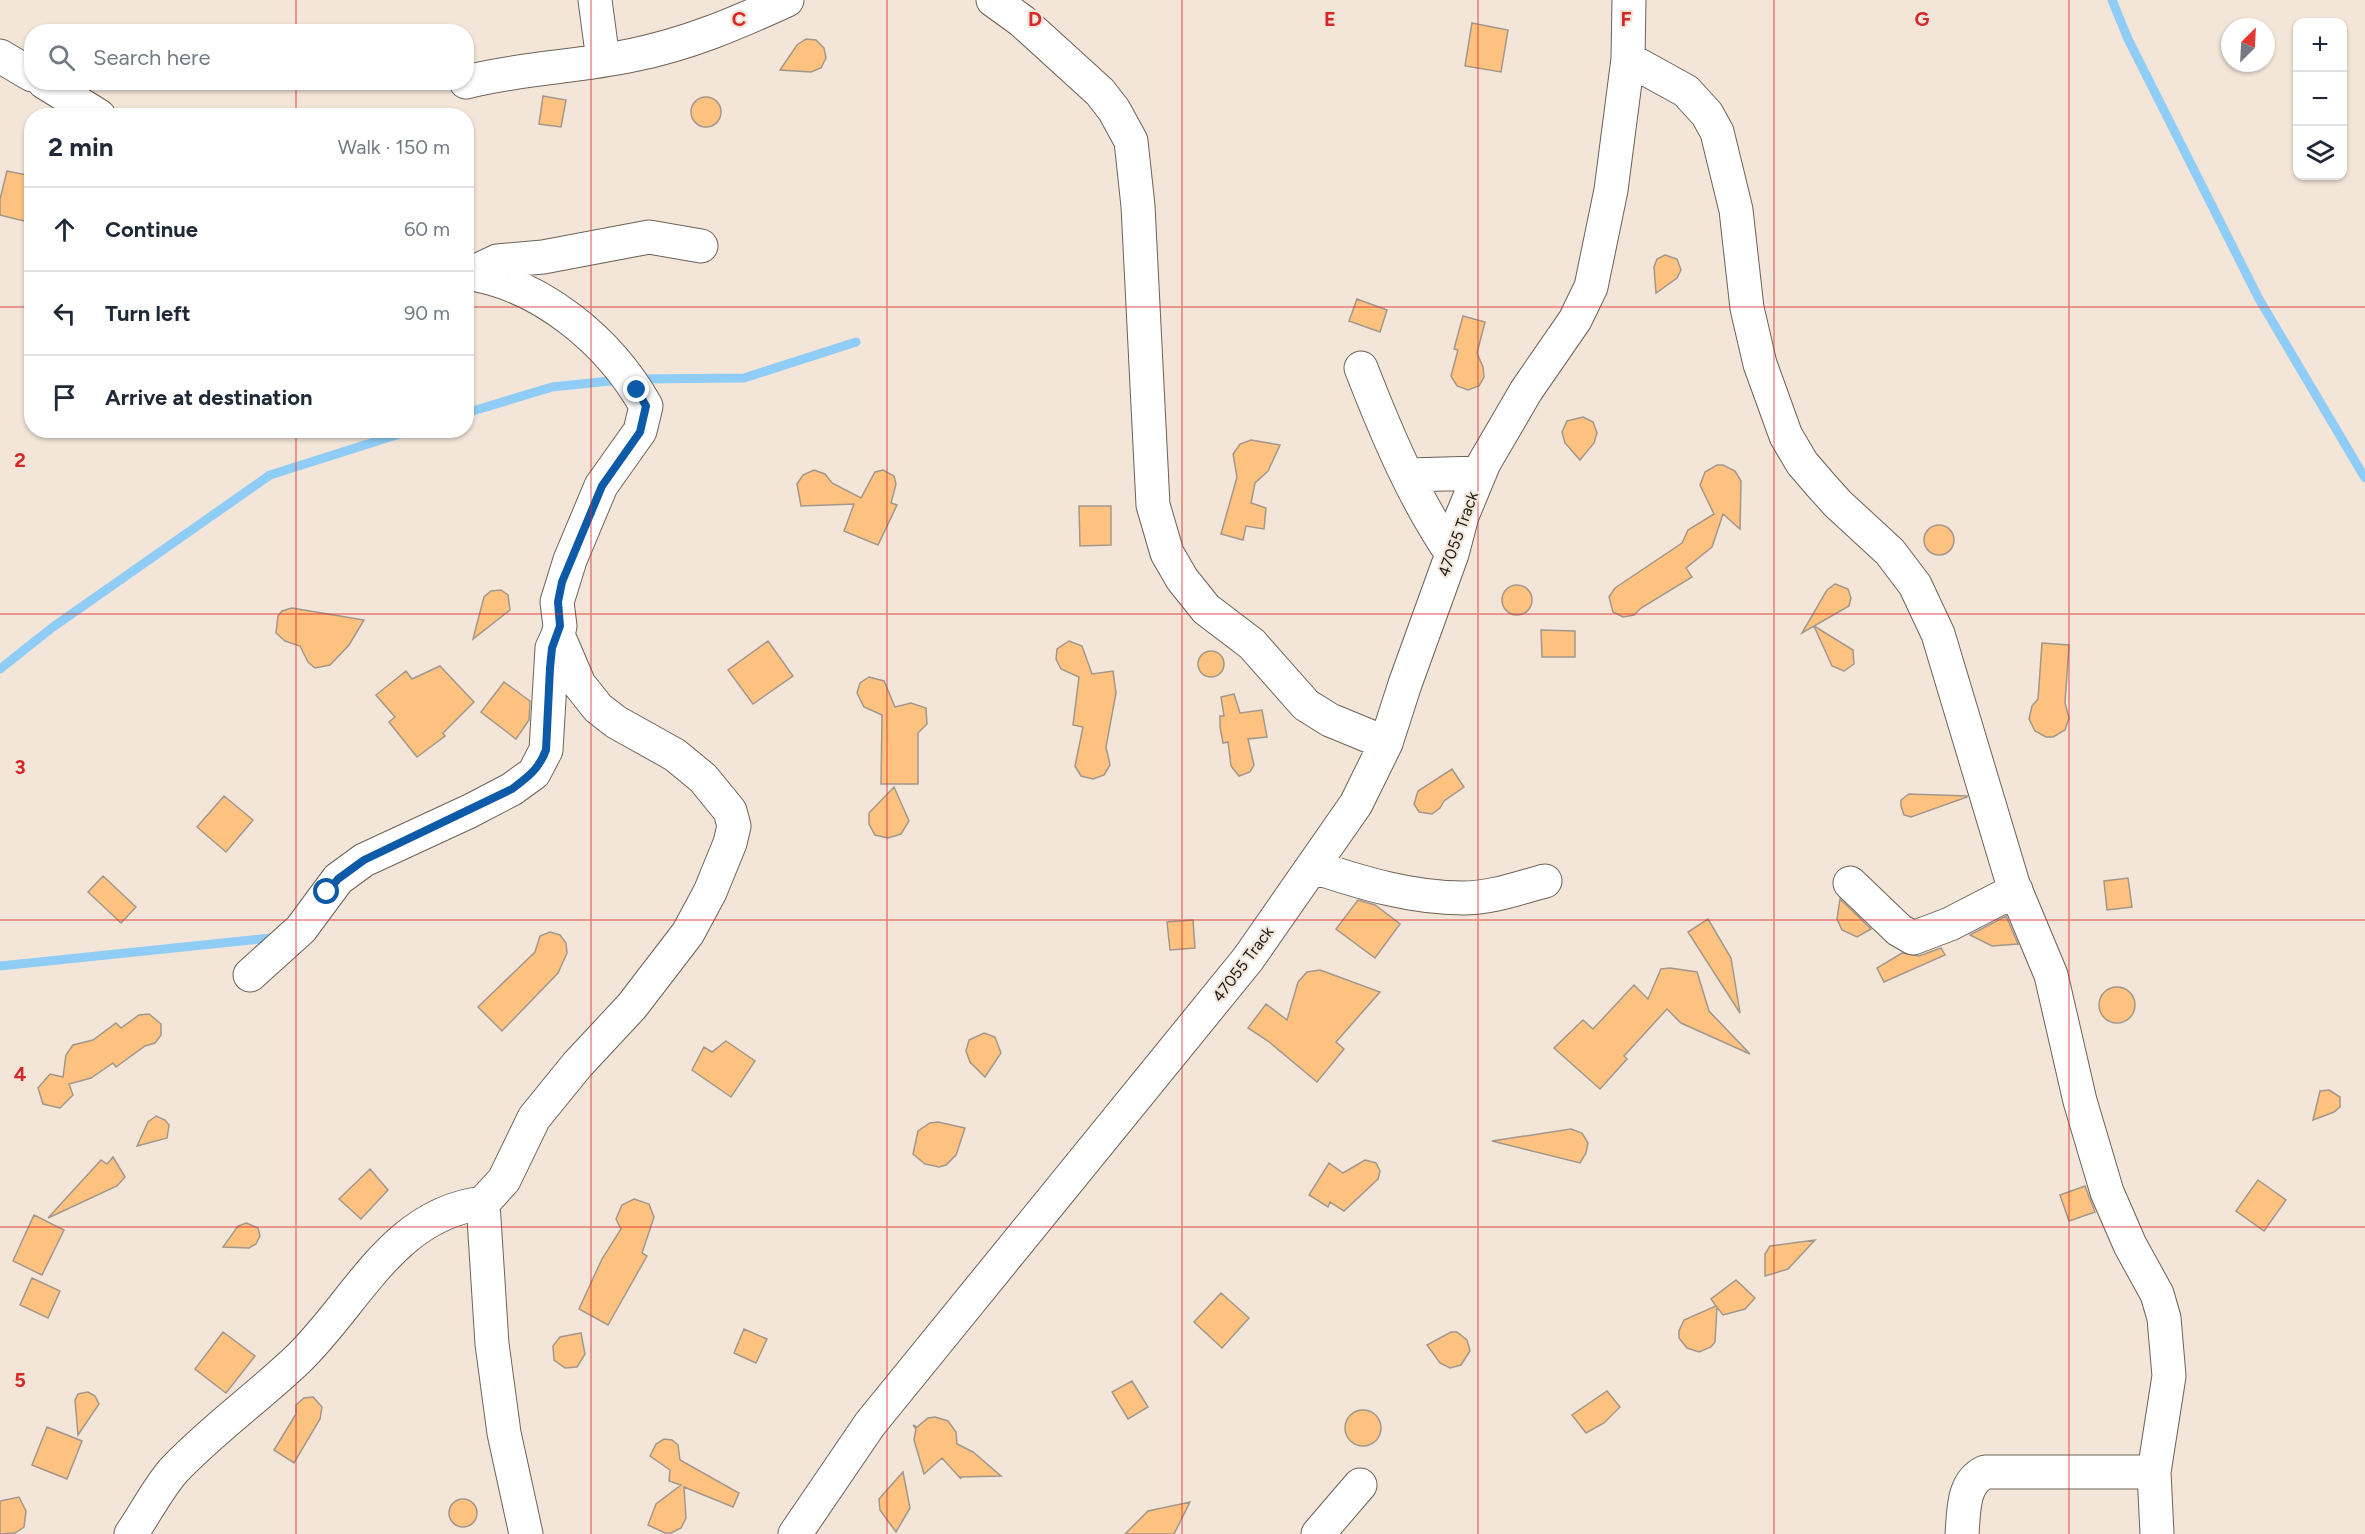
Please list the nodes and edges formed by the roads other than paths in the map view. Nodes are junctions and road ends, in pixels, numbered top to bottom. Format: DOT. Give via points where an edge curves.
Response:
graph roads {
  1 [pos="595,0"];
  2 [pos="787,0"];
  3 [pos="993,0"];
  4 [pos="1629,0"];
  5 [pos="7,51"];
  6 [pos="1628,58"];
  7 [pos="603,60"];
  8 [pos="24,67"];
  9 [pos="474,80"];
  10 [pos="57,90"];
  11 [pos="86,108"];
  12 [pos="701,246"];
  13 [pos="474,271"];
  14 [pos="474,276"];
  15 [pos="1361,368"];
  16 [pos="1480,473"];
  17 [pos="1408,475"];
  18 [pos="1452,554"];
  19 [pos="558,635"];
  20 [pos="1386,743"];
  21 [pos="1314,867"];
  22 [pos="1545,881"];
  23 [pos="1850,883"];
  24 [pos="2016,890"];
  25 [pos="250,975"];
  26 [pos="483,1203"];
  27 [pos="2154,1472"];
  28 [pos="1360,1485"];
  29 [pos="131,1534"];
  30 [pos="526,1534"];
  31 [pos="795,1534"];
  32 [pos="1318,1534"];
  33 [pos="1962,1534"];
  34 [pos="2157,1534"];
  1 -- 7 [label="street"];
  2 -- 7 [label="street" via="676,45"];
  3 -- 20 [label="street" via="1100,92 1131,141 1138,206 1153,505 1167,553 1206,609 1252,644 1306,705 1330,720"];
  4 -- 6 [label="street, 47055 Track"];
  5 -- 8 [label="street"];
  6 -- 16 [label="street, 47055 Track" via="1611,190 1591,287 1575,320 1526,391"];
  6 -- 24 [label="street" via="1686,91 1717,132 1736,210 1747,308 1777,414 1803,464 1838,504 1890,552 1915,585 1938,634"];
  7 -- 9 [label="street"];
  10 -- 11 [label="street"];
  12 -- 13 [label="street" via="649,237 543,257 497,261"];
  14 -- 19 [label="street" via="514,287 574,321 620,368 646,406 640,432 602,486 570,560 558,602"];
  15 -- 17 [label="street"];
  16 -- 17 [label="street"];
  16 -- 18 [label="street, 47055 Track"];
  17 -- 18 [label="street"];
  18 -- 20 [label="street, 47055 Track"];
  19 -- 25 [label="street" via="552,648 546,750 534,773 470,811 364,860 338,879 301,929"];
  19 -- 26 [label="street" via="579,684 598,708 615,722 675,755 703,778 730,811 734,826 710,892 688,933 645,991 534,1118 504,1180"];
  20 -- 21 [label="street, 47055 Track" via="1356,804"];
  21 -- 22 [label="street" via="1370,886 1464,898"];
  21 -- 31 [label="street, 47055 Track" via="1190,1032 870,1424"];
  23 -- 24 [label="street" via="1899,930 1913,938"];
  24 -- 27 [label="street" via="2051,975 2080,1101 2107,1192 2157,1294 2164,1318 2169,1376"];
  26 -- 29 [label="street" via="452,1209 405,1238 298,1359 173,1471"];
  26 -- 30 [label="street" via="492,1344 504,1433"];
  27 -- 33 [label="street" via="1985,1472 1977,1476 1967,1492"];
  27 -- 34 [label="street"];
  28 -- 32 [label="street"];
}
